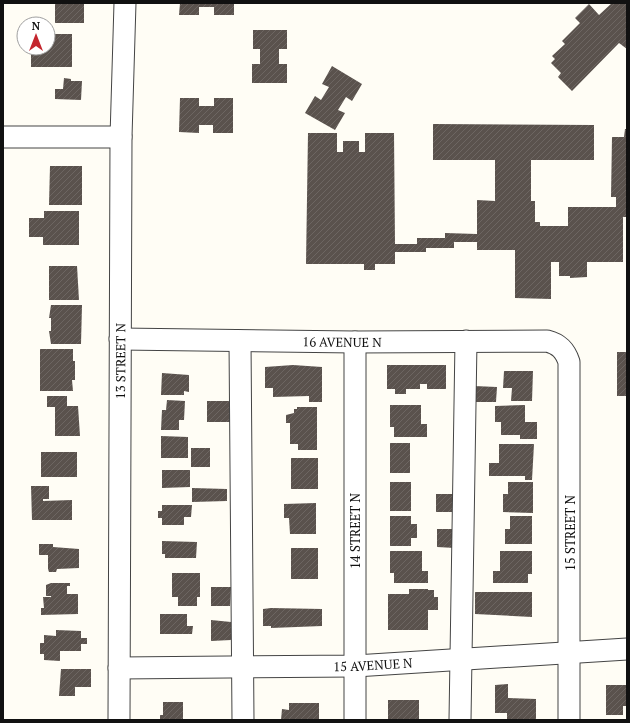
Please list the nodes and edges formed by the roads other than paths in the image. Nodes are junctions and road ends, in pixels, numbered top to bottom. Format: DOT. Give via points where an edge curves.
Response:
graph roads {
  1 [pos="125,3"];
  2 [pos="3,137"];
  3 [pos="121,138"];
  4 [pos="120,339"];
  5 [pos="240,341"];
  6 [pos="466,341"];
  7 [pos="355,342"];
  8 [pos="562,348"];
  9 [pos="627,649"];
  10 [pos="570,653"];
  11 [pos="459,660"];
  12 [pos="355,666"];
  13 [pos="242,667"];
  14 [pos="119,668"];
  15 [pos="119,720"];
  16 [pos="242,720"];
  17 [pos="355,720"];
  18 [pos="460,720"];
  19 [pos="569,720"];
  1 -- 3 [label="street, 13 STREET N"];
  2 -- 3 [label="street"];
  3 -- 4 [label="street, 13 STREET N"];
  4 -- 5 [label="street, 16 AVENUE N"];
  4 -- 14 [label="street, 13 STREET N"];
  5 -- 7 [label="street, 16 AVENUE N"];
  5 -- 13 [label="street"];
  6 -- 7 [label="street, 16 AVENUE N"];
  6 -- 8 [label="street, 16 AVENUE N" via="547,341"];
  6 -- 11 [label="street"];
  7 -- 12 [label="street, 14 STREET N"];
  8 -- 10 [label="street, 15 STREET N" via="569,362"];
  9 -- 10 [label="street, 15 AVENUE N"];
  10 -- 11 [label="street, 15 AVENUE N"];
  10 -- 19 [label="street, 15 STREET N"];
  11 -- 12 [label="street, 15 AVENUE N"];
  11 -- 18 [label="street"];
  12 -- 13 [label="street, 15 AVENUE N"];
  12 -- 17 [label="street, 14 STREET N"];
  13 -- 14 [label="street, 15 AVENUE N"];
  13 -- 16 [label="street"];
  14 -- 15 [label="street, 13 STREET N"];
}
